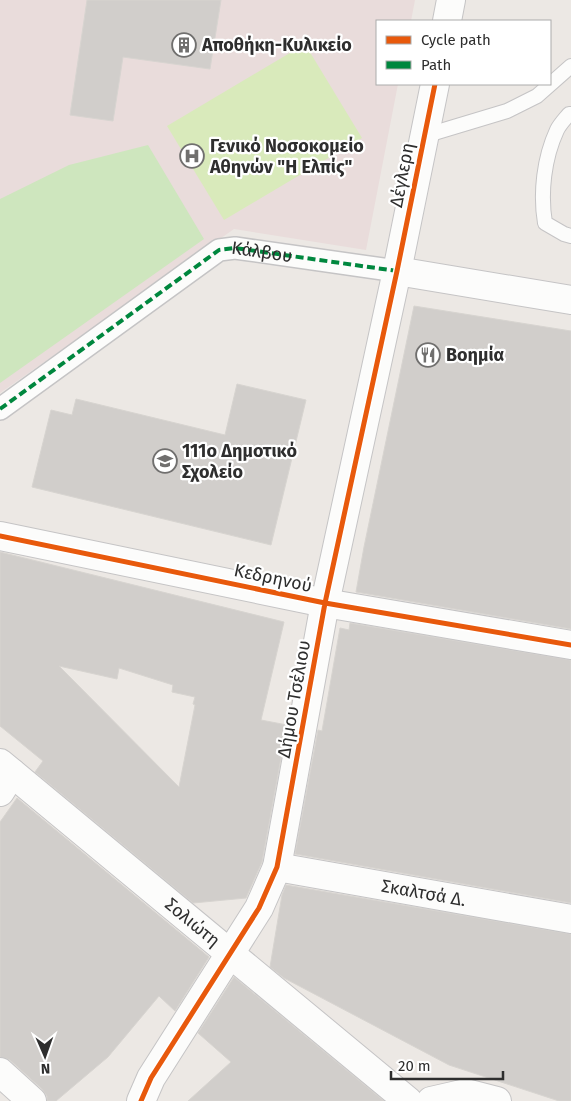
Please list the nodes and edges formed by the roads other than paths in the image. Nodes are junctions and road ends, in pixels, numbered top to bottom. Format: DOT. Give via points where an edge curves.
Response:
graph roads {
  1 [pos="451,0"];
  2 [pos="447,20"];
  3 [pos="571,66"];
  4 [pos="551,84"];
  5 [pos="435,85"];
  6 [pos="549,85"];
  7 [pos="571,114"];
  8 [pos="424,136"];
  9 [pos="571,236"];
  10 [pos="397,271"];
  11 [pos="571,300"];
  12 [pos="0,409"];
  13 [pos="0,536"];
  14 [pos="325,603"];
  15 [pos="571,645"];
  16 [pos="4,776"];
  17 [pos="277,867"];
  18 [pos="571,919"];
  19 [pos="230,953"];
  20 [pos="0,1072"];
  21 [pos="32,1101"];
  22 [pos="141,1101"];
  23 [pos="408,1101"];
  24 [pos="431,1101"];
  25 [pos="497,1101"];
  1 -- 2 [label="street"];
  3 -- 4 [label="lane"];
  5 -- 8 [label="street, Δέγλερη"];
  6 -- 8 [label="lane" via="537,96 507,111"];
  7 -- 9 [label="lane" via="557,129 546,162 542,204 545,223"];
  8 -- 10 [label="street, Δέγλερη"];
  10 -- 11 [label="street, Κάλβου"];
  10 -- 12 [label="street, Κάλβου" via="235,248 219,250"];
  10 -- 14 [label="street, Δήμου Τσέλιου"];
  13 -- 14 [label="street, Κεδρηνού"];
  14 -- 15 [label="street, Κεδρηνού"];
  14 -- 17 [label="street, Δήμου Τσέλιου"];
  16 -- 19 [label="street, Σολιώτη"];
  17 -- 18 [label="street, Σκαλτσά Δ."];
  17 -- 19 [label="street, Δήμου Τσέλιου" via="259,908"];
  19 -- 22 [label="street, Δήμου Τσέλιου" via="150,1078"];
  19 -- 23 [label="street, Σολιώτη"];
  20 -- 21 [label="street"];
  24 -- 25 [label="street" via="466,1093"];
}
